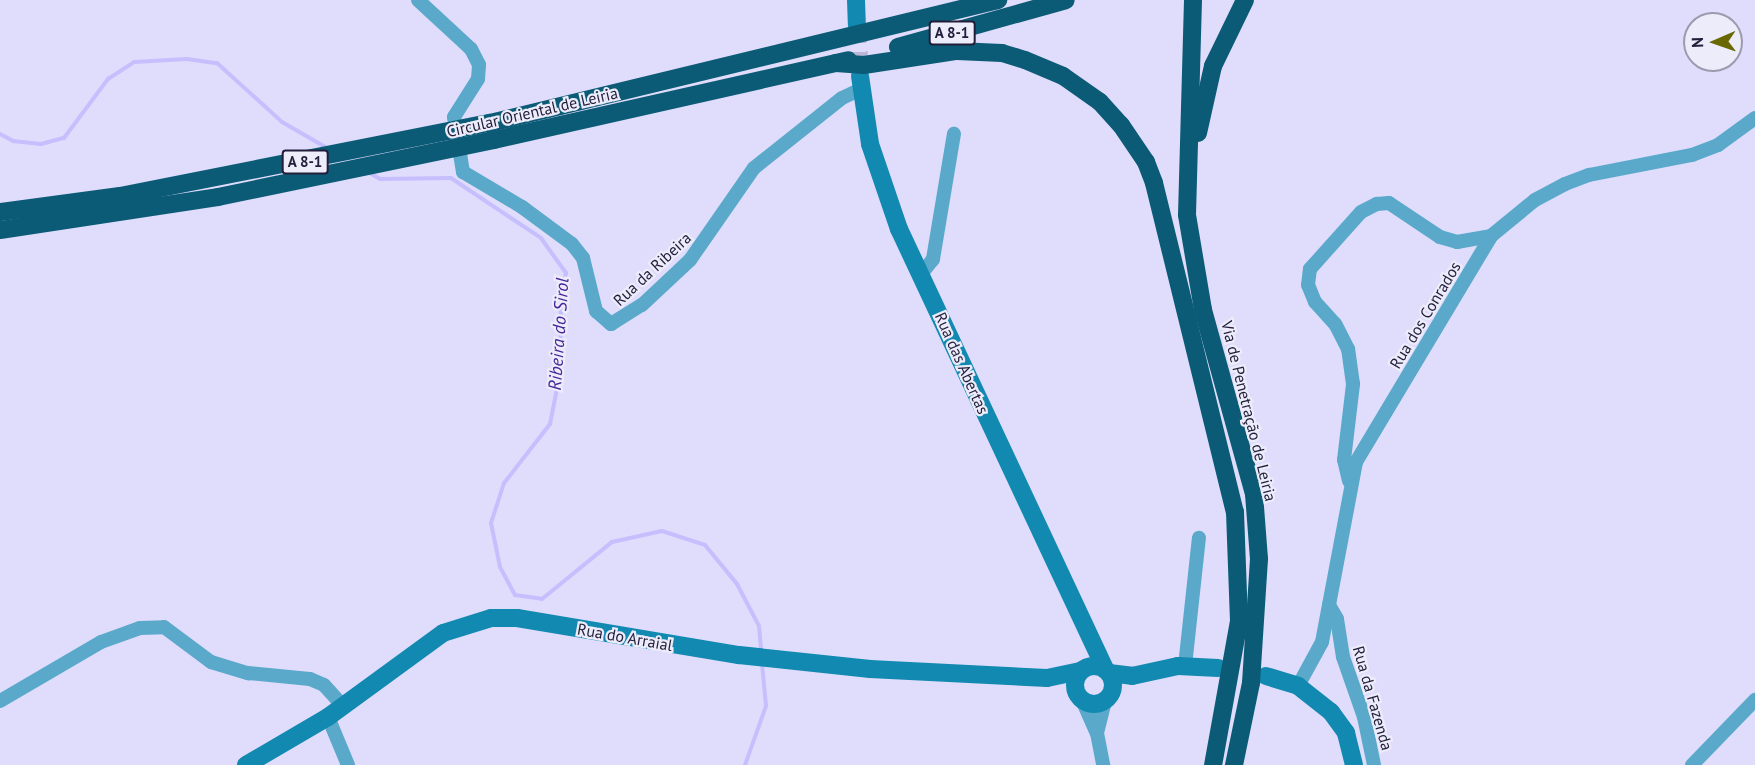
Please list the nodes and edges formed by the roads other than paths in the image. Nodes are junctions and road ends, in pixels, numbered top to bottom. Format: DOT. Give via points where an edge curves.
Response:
graph roads {
  1 [pos="418,0"];
  2 [pos="856,0"];
  3 [pos="998,0"];
  4 [pos="1066,0"];
  5 [pos="1181,0"];
  6 [pos="1193,0"];
  7 [pos="1245,0"];
  8 [pos="857,25"];
  9 [pos="836,63"];
  10 [pos="860,83"];
  11 [pos="1755,118"];
  12 [pos="492,132"];
  13 [pos="954,134"];
  14 [pos="121,205"];
  15 [pos="0,212"];
  16 [pos="0,230"];
  17 [pos="1491,236"];
  18 [pos="1192,245"];
  19 [pos="921,274"];
  20 [pos="1184,315"];
  21 [pos="1349,483"];
  22 [pos="1199,538"];
  23 [pos="1329,606"];
  24 [pos="1185,666"];
  25 [pos="1218,668"];
  26 [pos="1266,676"];
  27 [pos="1047,678"];
  28 [pos="1100,678"];
  29 [pos="1298,686"];
  30 [pos="1080,697"];
  31 [pos="1755,700"];
  32 [pos="0,701"];
  33 [pos="344,706"];
  34 [pos="328,717"];
  35 [pos="1097,733"];
  36 [pos="246,765"];
  37 [pos="348,765"];
  38 [pos="1103,765"];
  39 [pos="1213,765"];
  40 [pos="1234,765"];
  41 [pos="1354,765"];
  42 [pos="1374,765"];
  43 [pos="1692,765"];
  1 -- 10 [label="street, Rua da Ribeira" via="471,49 479,65 478,79 454,117 463,172 522,207 572,244 583,258 596,311 611,324 642,305 690,260 717,227 743,178"];
  2 -- 8 [label="street"];
  3 -- 12 [label="highway, Circular Oriental de Leiria / A 8-1"];
  4 -- 9 [label="highway, Circular Oriental de Leiria / A 8-1"];
  5 -- 20 [label="highway" via="1177,168"];
  6 -- 18 [label="highway" via="1187,214"];
  7 -- 18 [label="highway" via="1217,56 1204,99 1195,165"];
  9 -- 12 [label="highway, Circular Oriental de Leiria / A 8-1"];
  9 -- 20 [label="highway" via="864,64 925,53 984,51 1038,64 1076,83 1110,112 1146,162"];
  10 -- 19 [label="street, Rua das Abertas" via="880,177"];
  11 -- 17 [label="street, Rua dos Conrados" via="1718,145 1692,155 1589,175 1565,184 1536,200"];
  12 -- 14 [label="highway, Circular Oriental de Leiria / A 8-1, bridge"];
  13 -- 19 [label="street" via="933,259"];
  14 -- 15 [label="highway, Circular Oriental de Leiria / A 8-1"];
  14 -- 16 [label="highway, Circular Oriental de Leiria / A 8-1"];
  17 -- 21 [label="street, Rua dos Conrados" via="1356,462"];
  17 -- 21 [label="street" via="1448,240 1389,202 1377,204 1361,212 1310,270 1308,285 1316,302 1335,324 1348,349 1353,384 1344,460"];
  18 -- 40 [label="highway, Via de Penetração de Leiria" via="1203,310 1254,494 1258,537 1256,642"];
  19 -- 28 [label="street, Rua das Abertas" via="1092,640"];
  20 -- 39 [label="highway" via="1235,512 1239,548 1237,640"];
  21 -- 23 [label="street, Rua dos Conrados"];
  22 -- 24 [label="street"];
  23 -- 29 [label="street, Rua dos Conrados" via="1322,642"];
  23 -- 42 [label="street, Rua da Fazenda" via="1337,619 1343,657 1364,717"];
  24 -- 25 [label="street"];
  24 -- 28 [label="street"];
  26 -- 29 [label="street"];
  27 -- 28 [label="street, Rua do Arraial"];
  27 -- 30 [label="street, Rua do Arraial"];
  27 -- 33 [label="street, Rua do Arraial" via="771,659 517,618 482,619 442,633"];
  28 -- 30 [label="street, Rua das Abertas" via="1075,684"];
  28 -- 30 [label="street" via="1093,704"];
  28 -- 35 [label="street"];
  29 -- 41 [label="street" via="1336,718 1346,733"];
  30 -- 35 [label="street"];
  31 -- 43 [label="street"];
  32 -- 33 [label="street" via="101,642 140,628 164,627 212,662 248,673 310,679 324,685"];
  33 -- 34 [label="street, Rua do Arraial"];
  34 -- 36 [label="street, Rua do Arraial"];
  34 -- 37 [label="street"];
  35 -- 38 [label="street"];
}
